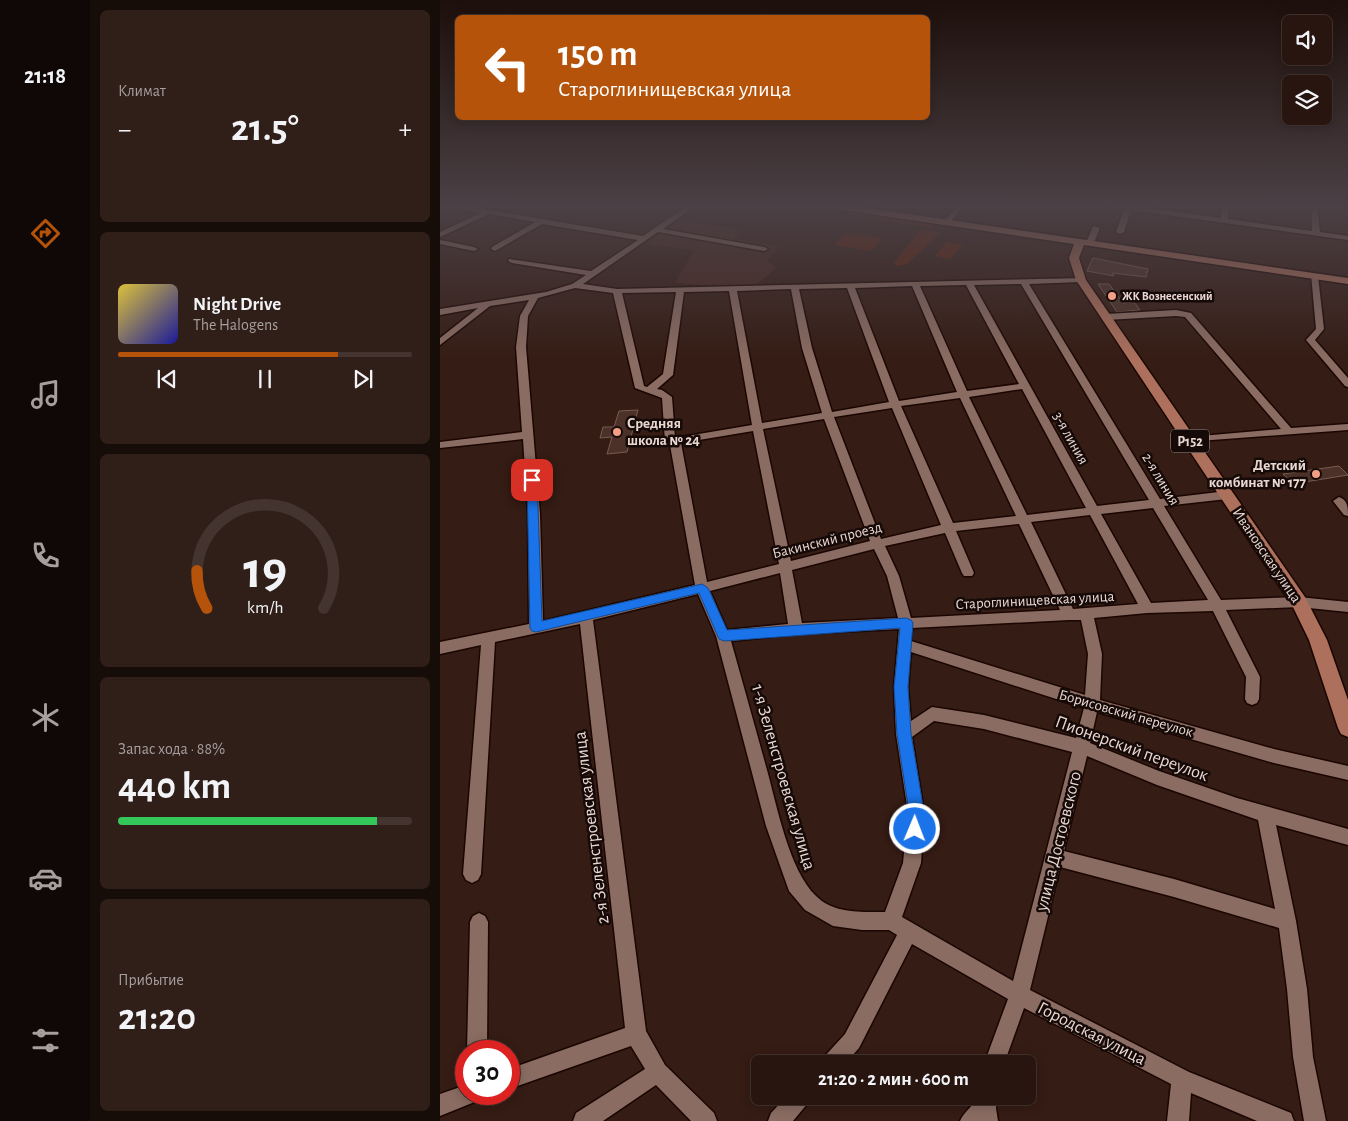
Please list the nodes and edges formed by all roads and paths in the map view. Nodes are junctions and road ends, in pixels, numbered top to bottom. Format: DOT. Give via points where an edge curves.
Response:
graph roads {
  1 [pos="620,256"];
  2 [pos="1075,256"];
  3 [pos="1180,256"];
  4 [pos="512,261"];
  5 [pos="594,274"];
  6 [pos="1314,276"];
  7 [pos="1081,280"];
  8 [pos="1348,281"];
  9 [pos="1024,282"];
  10 [pos="969,283"];
  11 [pos="915,284"];
  12 [pos="850,285"];
  13 [pos="575,286"];
  14 [pos="794,287"];
  15 [pos="733,289"];
  16 [pos="680,290"];
  17 [pos="617,291"];
  18 [pos="535,296"];
  19 [pos="489,304"];
  20 [pos="440,312"];
  21 [pos="1106,318"];
  22 [pos="440,342"];
  23 [pos="1348,384"];
  24 [pos="1026,386"];
  25 [pos="649,390"];
  26 [pos="963,394"];
  27 [pos="895,404"];
  28 [pos="828,416"];
  29 [pos="1348,427"];
  30 [pos="757,428"];
  31 [pos="1288,431"];
  32 [pos="528,435"];
  33 [pos="1189,440"];
  34 [pos="672,441"];
  35 [pos="440,445"];
  36 [pos="1227,495"];
  37 [pos="1339,501"];
  38 [pos="1157,504"];
  39 [pos="1094,512"];
  40 [pos="1348,512"];
  41 [pos="1023,518"];
  42 [pos="949,528"];
  43 [pos="877,544"];
  44 [pos="787,566"];
  45 [pos="968,573"];
  46 [pos="702,588"];
  47 [pos="1299,602"];
  48 [pos="1217,605"];
  49 [pos="1348,607"];
  50 [pos="1147,608"];
  51 [pos="1086,614"];
  52 [pos="1069,615"];
  53 [pos="586,617"];
  54 [pos="906,623"];
  55 [pos="536,628"];
  56 [pos="796,629"];
  57 [pos="724,636"];
  58 [pos="488,638"];
  59 [pos="905,645"];
  60 [pos="440,648"];
  61 [pos="1252,699"];
  62 [pos="1092,704"];
  63 [pos="1348,728"];
  64 [pos="904,734"];
  65 [pos="1082,747"];
  66 [pos="1348,773"];
  67 [pos="1266,816"];
  68 [pos="1348,837"];
  69 [pos="1054,856"];
  70 [pos="472,874"];
  71 [pos="1287,921"];
  72 [pos="479,922"];
  73 [pos="899,926"];
  74 [pos="1019,996"];
  75 [pos="636,1034"];
  76 [pos="477,1040"];
  77 [pos="839,1055"];
  78 [pos="997,1055"];
  79 [pos="658,1072"];
  80 [pos="520,1075"];
  81 [pos="1182,1079"];
  82 [pos="455,1100"];
  83 [pos="440,1105"];
  84 [pos="793,1105"];
  85 [pos="584,1121"];
  86 [pos="706,1121"];
  87 [pos="779,1121"];
  88 [pos="1178,1121"];
  89 [pos="1283,1121"];
  90 [pos="1314,1121"];
  1 -- 5 [label="street"];
  2 -- 7 [label="main road, Ивановская улица / Р152"];
  3 -- 6 [label="main road"];
  4 -- 5 [label="street"];
  5 -- 13 [label="street"];
  6 -- 8 [label="main road"];
  6 -- 23 [label="street" via="1320,328 1310,340"];
  7 -- 9 [label="street"];
  7 -- 21 [label="main road, Ивановская улица / Р152"];
  9 -- 10 [label="street"];
  9 -- 38 [label="street, 2-я линия"];
  10 -- 11 [label="street"];
  10 -- 24 [label="street, 3-я линия"];
  11 -- 12 [label="street"];
  11 -- 26 [label="street"];
  12 -- 14 [label="street"];
  12 -- 27 [label="street"];
  13 -- 17 [label="street"];
  13 -- 18 [label="street"];
  14 -- 15 [label="street"];
  14 -- 28 [label="street" via="807,348"];
  15 -- 16 [label="street"];
  15 -- 30 [label="street" via="735,316"];
  16 -- 17 [label="street"];
  16 -- 25 [label="street" via="668,375"];
  17 -- 25 [label="street" via="637,380 640,388"];
  18 -- 19 [label="street"];
  18 -- 32 [label="street" via="524,316 521,348"];
  19 -- 20 [label="street"];
  19 -- 22 [label="street"];
  21 -- 31 [label="street" via="1176,312 1188,315"];
  21 -- 33 [label="main road, Ивановская улица / Р152"];
  24 -- 26 [label="street"];
  24 -- 39 [label="street, 3-я линия"];
  25 -- 34 [label="street, 1-я Зеленстроевская улица" via="667,397"];
  26 -- 27 [label="street"];
  26 -- 41 [label="street"];
  27 -- 28 [label="street"];
  27 -- 42 [label="street"];
  28 -- 30 [label="street"];
  28 -- 43 [label="street"];
  29 -- 31 [label="street"];
  30 -- 34 [label="street"];
  30 -- 44 [label="street"];
  31 -- 33 [label="street"];
  32 -- 35 [label="street"];
  32 -- 55 [label="street" via="534,514"];
  33 -- 36 [label="main road, Ивановская улица / Р152"];
  34 -- 46 [label="street, 1-я Зеленстроевская улица"];
  36 -- 38 [label="street, Бакинский проезд"];
  36 -- 47 [label="main road, Ивановская улица / Р152"];
  37 -- 40 [label="street"];
  38 -- 39 [label="street, Бакинский проезд"];
  38 -- 48 [label="street, 2-я линия"];
  39 -- 41 [label="street, Бакинский проезд"];
  39 -- 50 [label="street, 3-я линия"];
  41 -- 42 [label="street, Бакинский проезд"];
  41 -- 52 [label="street"];
  42 -- 43 [label="street, Бакинский проезд"];
  42 -- 45 [label="street"];
  43 -- 44 [label="street, Бакинский проезд"];
  43 -- 54 [label="street" via="893,576"];
  44 -- 46 [label="street, Бакинский проезд"];
  44 -- 56 [label="street"];
  46 -- 53 [label="street, Бакинский проезд"];
  46 -- 57 [label="street, 1-я Зеленстроевская улица"];
  47 -- 48 [label="street, Староглинищевская улица"];
  47 -- 49 [label="street, Староглинищевская улица"];
  47 -- 63 [label="main road, Ивановская улица / Р152" via="1318,640"];
  48 -- 50 [label="street, Староглинищевская улица"];
  48 -- 61 [label="street, 2-я линия" via="1253,677"];
  50 -- 51 [label="street, Староглинищевская улица"];
  51 -- 52 [label="street, Староглинищевская улица"];
  51 -- 62 [label="street, улица Достоевского" via="1095,654"];
  52 -- 54 [label="street, Староглинищевская улица"];
  53 -- 55 [label="street, Бакинский проезд"];
  53 -- 75 [label="street, 2-я Зеленстроевская улица"];
  54 -- 56 [label="street, Староглинищевская улица"];
  54 -- 59 [label="street"];
  55 -- 58 [label="street, Бакинский проезд"];
  56 -- 57 [label="street, Староглинищевская улица"];
  57 -- 73 [label="street, 1-я Зеленстроевская улица" via="774,826 795,884 811,904 833,917"];
  58 -- 60 [label="street, Бакинский проезд"];
  58 -- 70 [label="street"];
  59 -- 62 [label="street, Борисовский переулок"];
  59 -- 64 [label="street" via="901,687"];
  62 -- 65 [label="street, улица Достоевского"];
  62 -- 66 [label="street, Борисовский переулок" via="1274,756"];
  64 -- 65 [label="street, Пионерский переулок" via="932,714 984,722"];
  64 -- 73 [label="street" via="916,812 912,863"];
  65 -- 67 [label="street, Пионерский переулок" via="1157,778"];
  65 -- 69 [label="street, улица Достоевского"];
  67 -- 68 [label="street, Пионерский переулок"];
  67 -- 71 [label="street"];
  69 -- 71 [label="street"];
  69 -- 74 [label="street, улица Достоевского"];
  71 -- 90 [label="street"];
  72 -- 76 [label="street"];
  73 -- 74 [label="street, Городская улица"];
  73 -- 77 [label="street" via="852,1041"];
  74 -- 78 [label="street, улица Достоевского"];
  74 -- 81 [label="street, Городская улица"];
  75 -- 79 [label="street"];
  75 -- 80 [label="street"];
  79 -- 85 [label="street"];
  79 -- 86 [label="street"];
  81 -- 88 [label="street"];
  81 -- 89 [label="street, Городская улица"];
  82 -- 83 [label="street"];
  84 -- 87 [label="street"];
}
